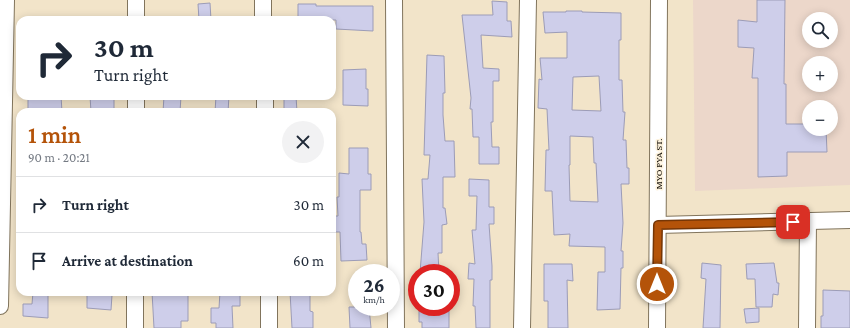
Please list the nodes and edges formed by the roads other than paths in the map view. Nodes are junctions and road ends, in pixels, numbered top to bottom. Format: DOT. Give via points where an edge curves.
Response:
graph roads {
  1 [pos="6,0"];
  2 [pos="136,0"];
  3 [pos="263,0"];
  4 [pos="394,0"];
  5 [pos="528,0"];
  6 [pos="659,0"];
  7 [pos="136,16"];
  8 [pos="263,16"];
  9 [pos="850,220"];
  10 [pos="808,221"];
  11 [pos="658,225"];
  12 [pos="135,296"];
  13 [pos="269,296"];
  14 [pos="0,306"];
  15 [pos="135,328"];
  16 [pos="269,328"];
  17 [pos="396,328"];
  18 [pos="522,328"];
  19 [pos="657,328"];
  20 [pos="807,328"];
  1 -- 14 [label="street"];
  2 -- 7 [label="street"];
  3 -- 8 [label="street"];
  4 -- 17 [label="street"];
  5 -- 18 [label="street"];
  6 -- 11 [label="street, MYO PYA ST."];
  9 -- 10 [label="street"];
  10 -- 11 [label="street"];
  10 -- 20 [label="street"];
  11 -- 19 [label="street, MYO PYA ST."];
  12 -- 15 [label="street"];
  13 -- 16 [label="street"];
}
